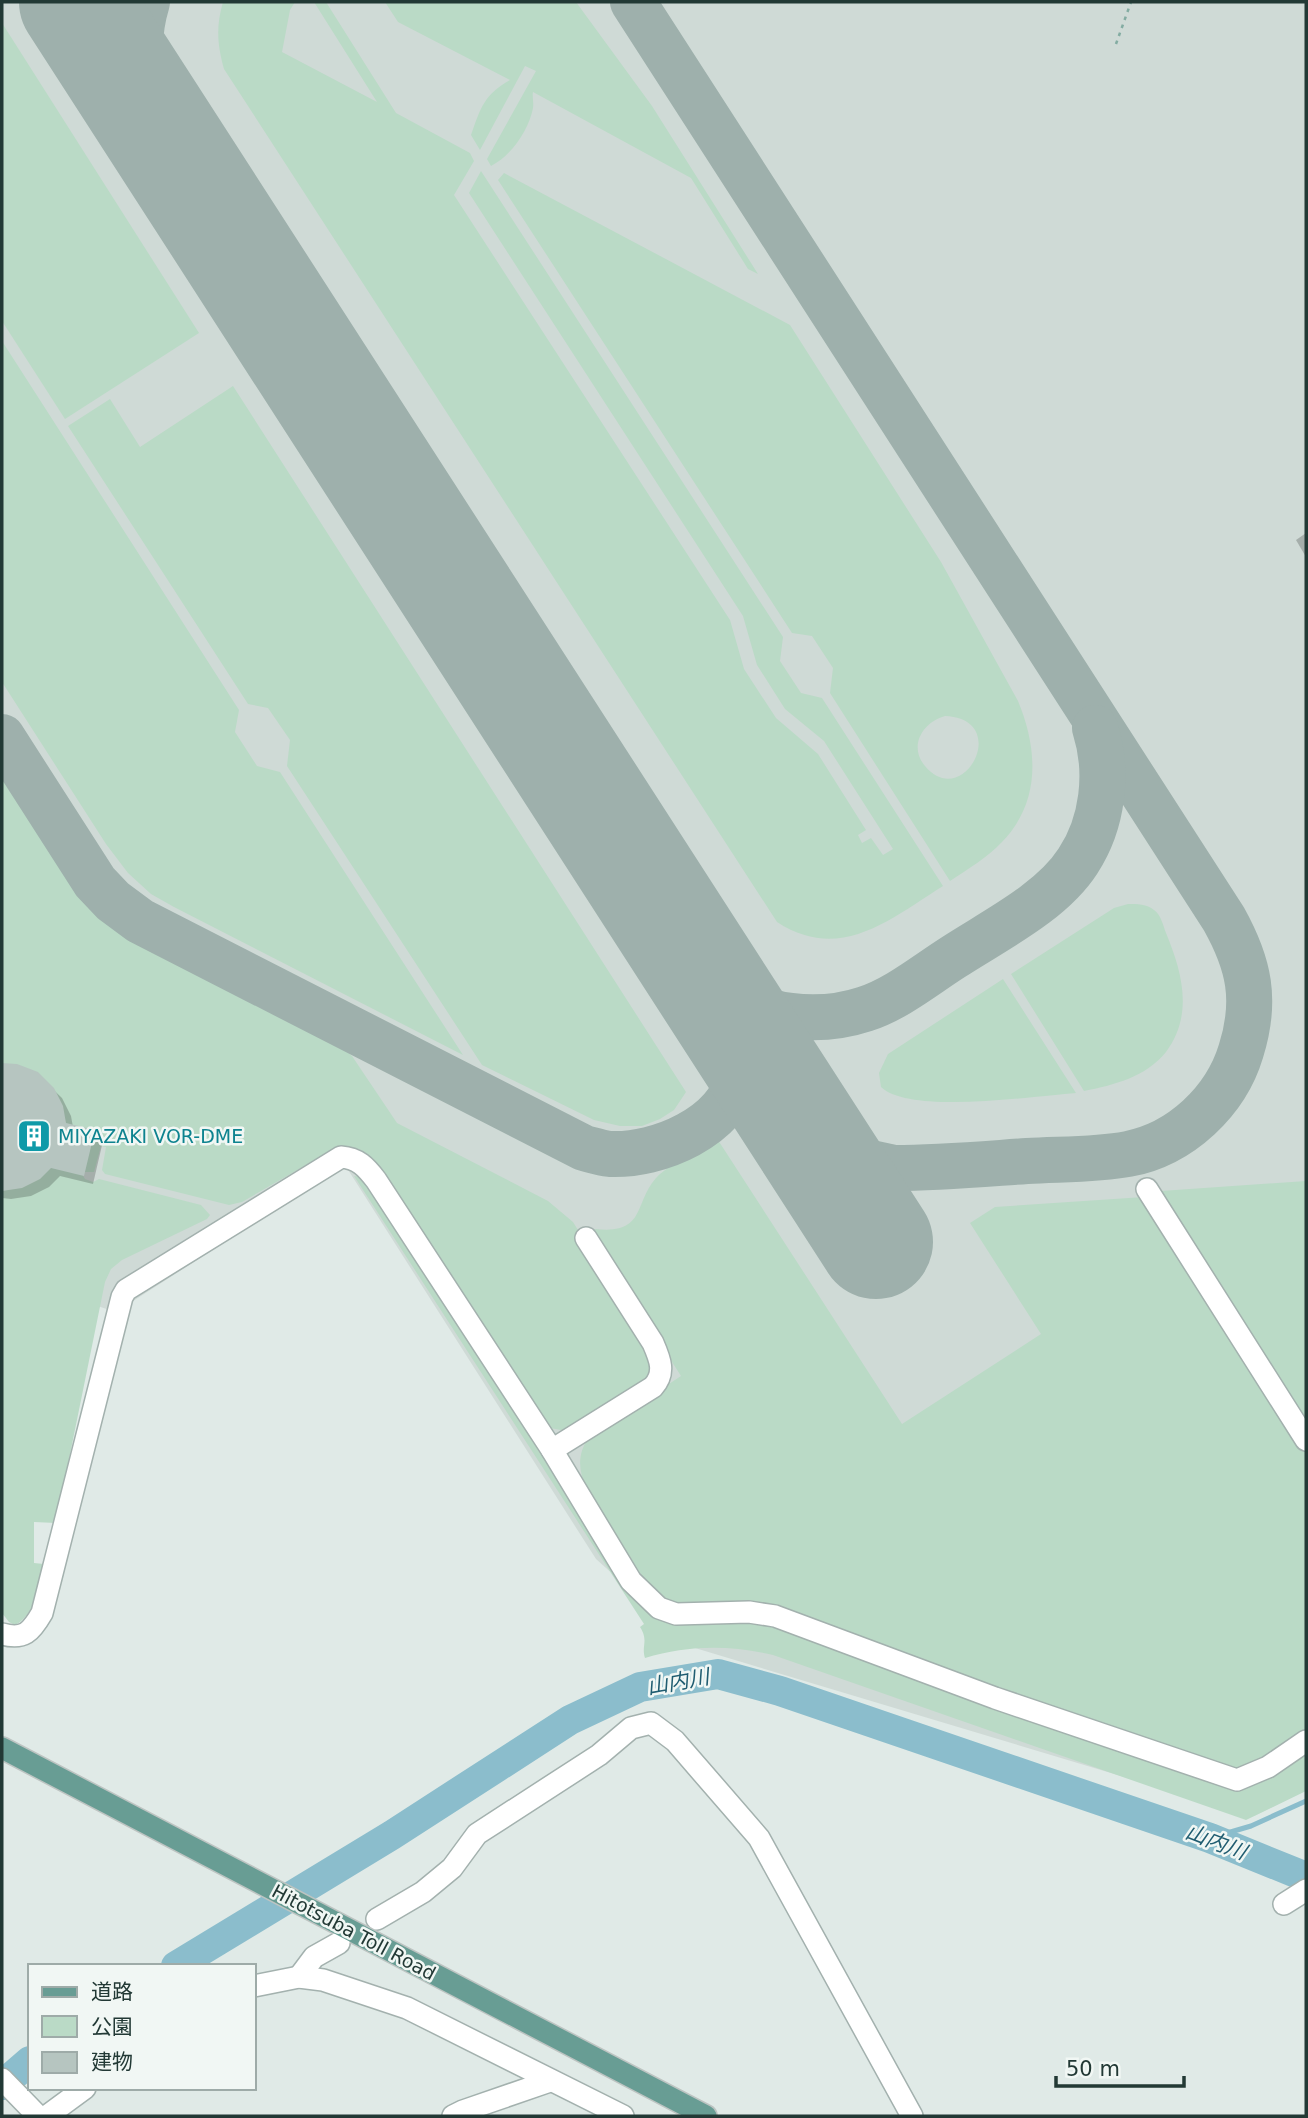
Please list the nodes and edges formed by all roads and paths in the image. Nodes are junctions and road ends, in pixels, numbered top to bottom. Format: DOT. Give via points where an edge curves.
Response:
graph roads {
  1 [pos="1131,2"];
  2 [pos="1116,44"];
  3 [pos="1147,1189"];
  4 [pos="586,1238"];
  5 [pos="1306,1440"];
  6 [pos="552,1450"];
  7 [pos="2,1634"];
  8 [pos="1306,1741"];
  9 [pos="2,1748"];
  10 [pos="1306,1890"];
  11 [pos="1284,1904"];
  12 [pos="377,1919"];
  13 [pos="339,1943"];
  14 [pos="299,1977"];
  15 [pos="256,1986"];
  16 [pos="2,2079"];
  17 [pos="550,2081"];
  18 [pos="82,2090"];
  19 [pos="32,2110"];
  20 [pos="47,2116"];
  21 [pos="453,2116"];
  22 [pos="623,2116"];
  23 [pos="706,2116"];
  24 [pos="912,2116"];
  1 -- 2 [label="path"];
  3 -- 5 [label="street"];
  4 -- 6 [label="street" via="653,1343 662,1370 653,1387"];
  6 -- 7 [label="street" via="367,1167 341,1157 126,1290 42,1613 25,1636"];
  6 -- 8 [label="street" via="631,1581 659,1608 676,1614 775,1616 995,1698 1237,1780"];
  9 -- 23 [label="main road, Hitotsuba Toll Road"];
  10 -- 11 [label="street"];
  12 -- 24 [label="street" via="423,1892 452,1868 477,1834 599,1755 631,1728 651,1723 675,1741 759,1838"];
  13 -- 14 [label="street" via="314,1957"];
  14 -- 15 [label="street"];
  14 -- 17 [label="street" via="323,1980 407,2007"];
  16 -- 19 [label="street"];
  17 -- 21 [label="street"];
  17 -- 22 [label="street"];
  18 -- 20 [label="street"];
}
